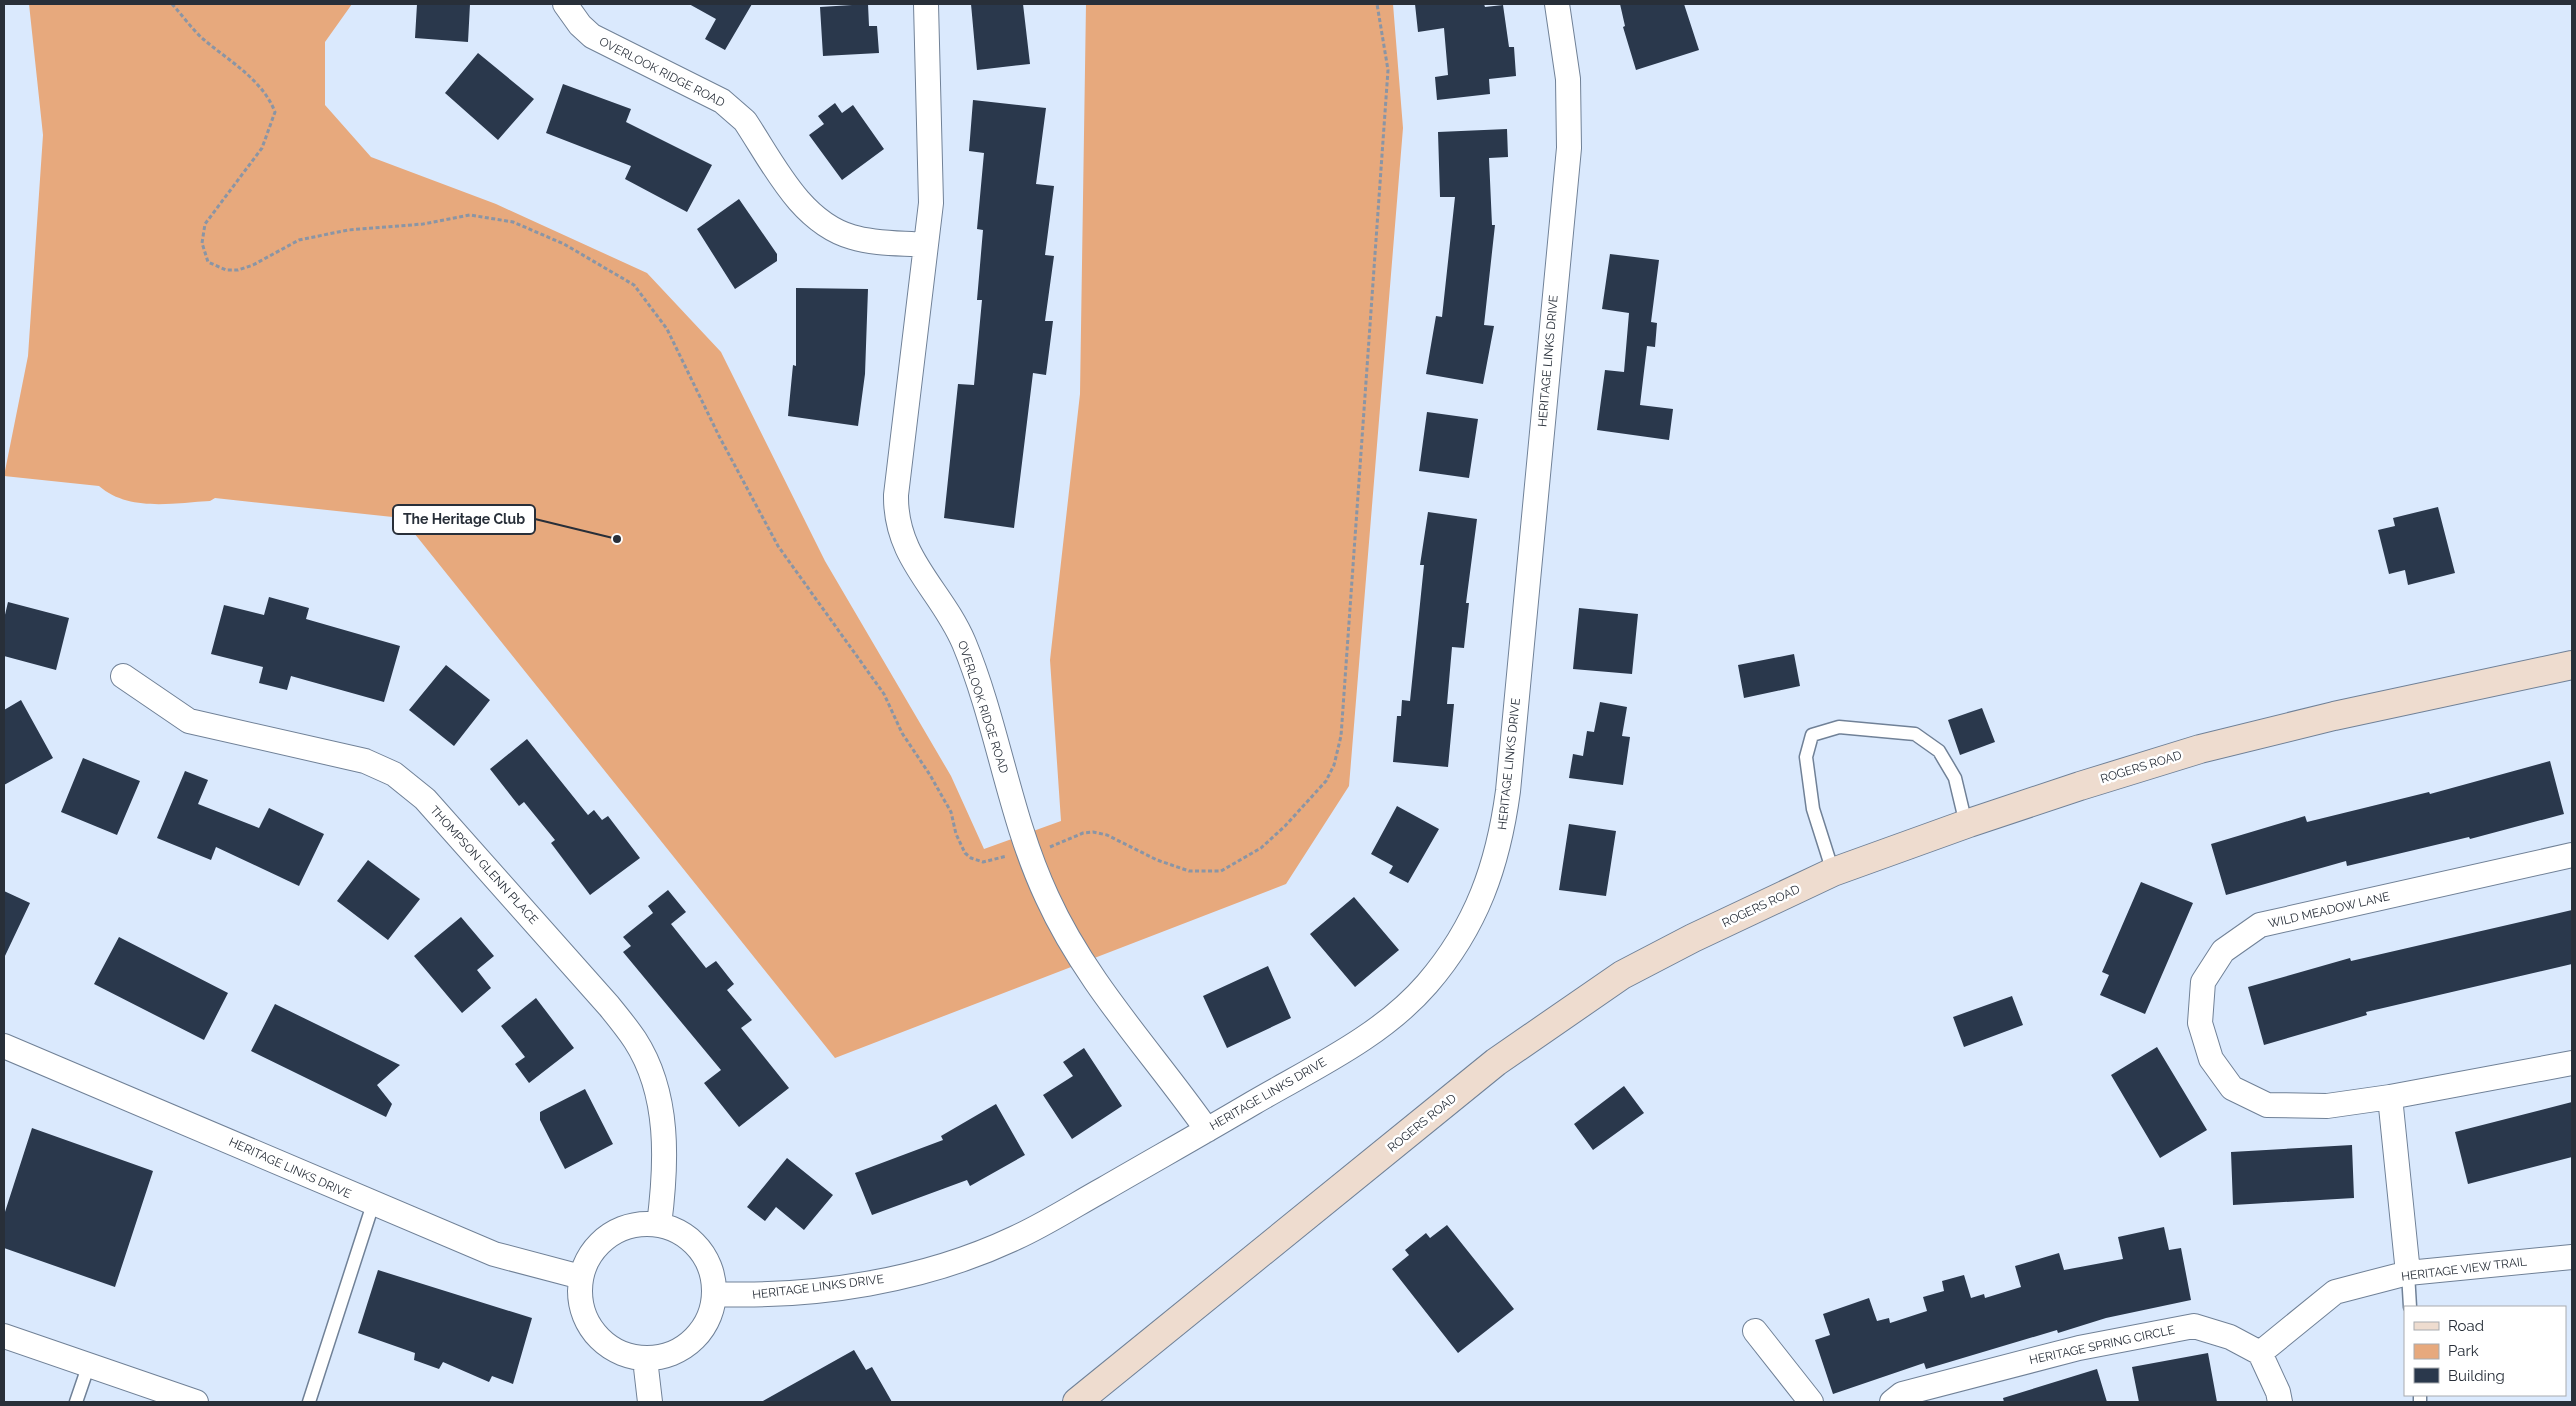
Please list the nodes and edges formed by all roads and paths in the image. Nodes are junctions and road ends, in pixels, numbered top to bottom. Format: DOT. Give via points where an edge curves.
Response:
graph roads {
  1 [pos="172,4"];
  2 [pos="565,4"];
  3 [pos="926,4"];
  4 [pos="1377,4"];
  5 [pos="1557,4"];
  6 [pos="925,245"];
  7 [pos="2572,665"];
  8 [pos="123,676"];
  9 [pos="1966,824"];
  10 [pos="1029,850"];
  11 [pos="2572,855"];
  12 [pos="1833,872"];
  13 [pos="4,1046"];
  14 [pos="2572,1063"];
  15 [pos="2390,1097"];
  16 [pos="1206,1130"];
  17 [pos="372,1204"];
  18 [pos="659,1225"];
  19 [pos="2572,1257"];
  20 [pos="2408,1273"];
  21 [pos="581,1278"];
  22 [pos="715,1294"];
  23 [pos="2410,1306"];
  24 [pos="1755,1331"];
  25 [pos="4,1336"];
  26 [pos="2260,1353"];
  27 [pos="644,1359"];
  28 [pos="88,1367"];
  29 [pos="76,1402"];
  30 [pos="196,1402"];
  31 [pos="309,1402"];
  32 [pos="650,1402"];
  33 [pos="1078,1402"];
  34 [pos="1812,1402"];
  35 [pos="1892,1402"];
  36 [pos="2280,1402"];
  1 -- 10 [label="path" via="201,37 260,86 275,112 262,148 205,224 202,243 208,262 226,270 238,270 299,240 348,230 423,224 470,215 513,222 564,244 621,276 634,286 667,329 778,546 884,694 902,733 950,812 966,853 983,862"];
  2 -- 6 [label="street, OVERLOOK RIDGE ROAD" via="580,25 600,41 735,110 802,204 824,223 851,237"];
  3 -- 6 [label="street, OVERLOOK RIDGE ROAD" via="932,174"];
  4 -- 10 [label="path" via="1388,70 1340,736 1334,765 1326,781 1285,826 1261,848 1221,871 1189,871 1093,832"];
  5 -- 16 [label="street, HERITAGE LINKS DRIVE" via="1568,79 1569,148 1508,791 1503,827 1488,883 1469,925 1448,958 1404,1007 1362,1039"];
  6 -- 10 [label="street, OVERLOOK RIDGE ROAD" via="896,495 899,529 907,550 968,652"];
  7 -- 9 [label="main road, ROGERS ROAD" via="2334,716 2200,749"];
  8 -- 18 [label="street, THOMPSON GLENN PLACE" via="189,721 365,761 394,774 425,799 603,999 635,1041 653,1079 663,1118 664,1184"];
  9 -- 12 [label="main road, ROGERS ROAD"];
  9 -- 12 [label="lane" via="1955,778 1939,751 1915,734 1839,727 1812,735 1806,758 1813,810"];
  10 -- 16 [label="street, OVERLOOK RIDGE ROAD" via="1049,902 1083,963"];
  11 -- 15 [label="street, WILD MEADOW LANE" via="2260,925 2223,951 2204,982 2200,1023 2211,1059 2232,1088 2267,1106 2327,1106"];
  12 -- 33 [label="main road, ROGERS ROAD" via="1693,938 1622,976 1504,1056"];
  13 -- 17 [label="street, HERITAGE LINKS DRIVE"];
  14 -- 15 [label="street, WILD MEADOW LANE"];
  15 -- 20 [label="street"];
  16 -- 22 [label="street, HERITAGE LINKS DRIVE" via="1015,1238 948,1263 878,1282 761,1296"];
  17 -- 21 [label="street, HERITAGE LINKS DRIVE" via="494,1254"];
  17 -- 31 [label="lane"];
  18 -- 21 [label="street" via="639,1224 612,1234 588,1258"];
  18 -- 22 [label="street" via="675,1229 700,1249 714,1278"];
  19 -- 20 [label="street, HERITAGE VIEW TRAIL"];
  20 -- 23 [label="lane"];
  20 -- 26 [label="street, HERITAGE VIEW TRAIL" via="2334,1292"];
  21 -- 27 [label="street" via="579,1297 584,1316 594,1333 608,1347 625,1356"];
  22 -- 27 [label="street" via="710,1315 684,1348 665,1356"];
  24 -- 34 [label="street"];
  25 -- 28 [label="street"];
  26 -- 35 [label="street, HERITAGE SPRING CIRCLE" via="2230,1337 2194,1326 2079,1348 1902,1394"];
  26 -- 36 [label="street"];
  27 -- 32 [label="street"];
  28 -- 29 [label="lane"];
  28 -- 30 [label="street"];
}
